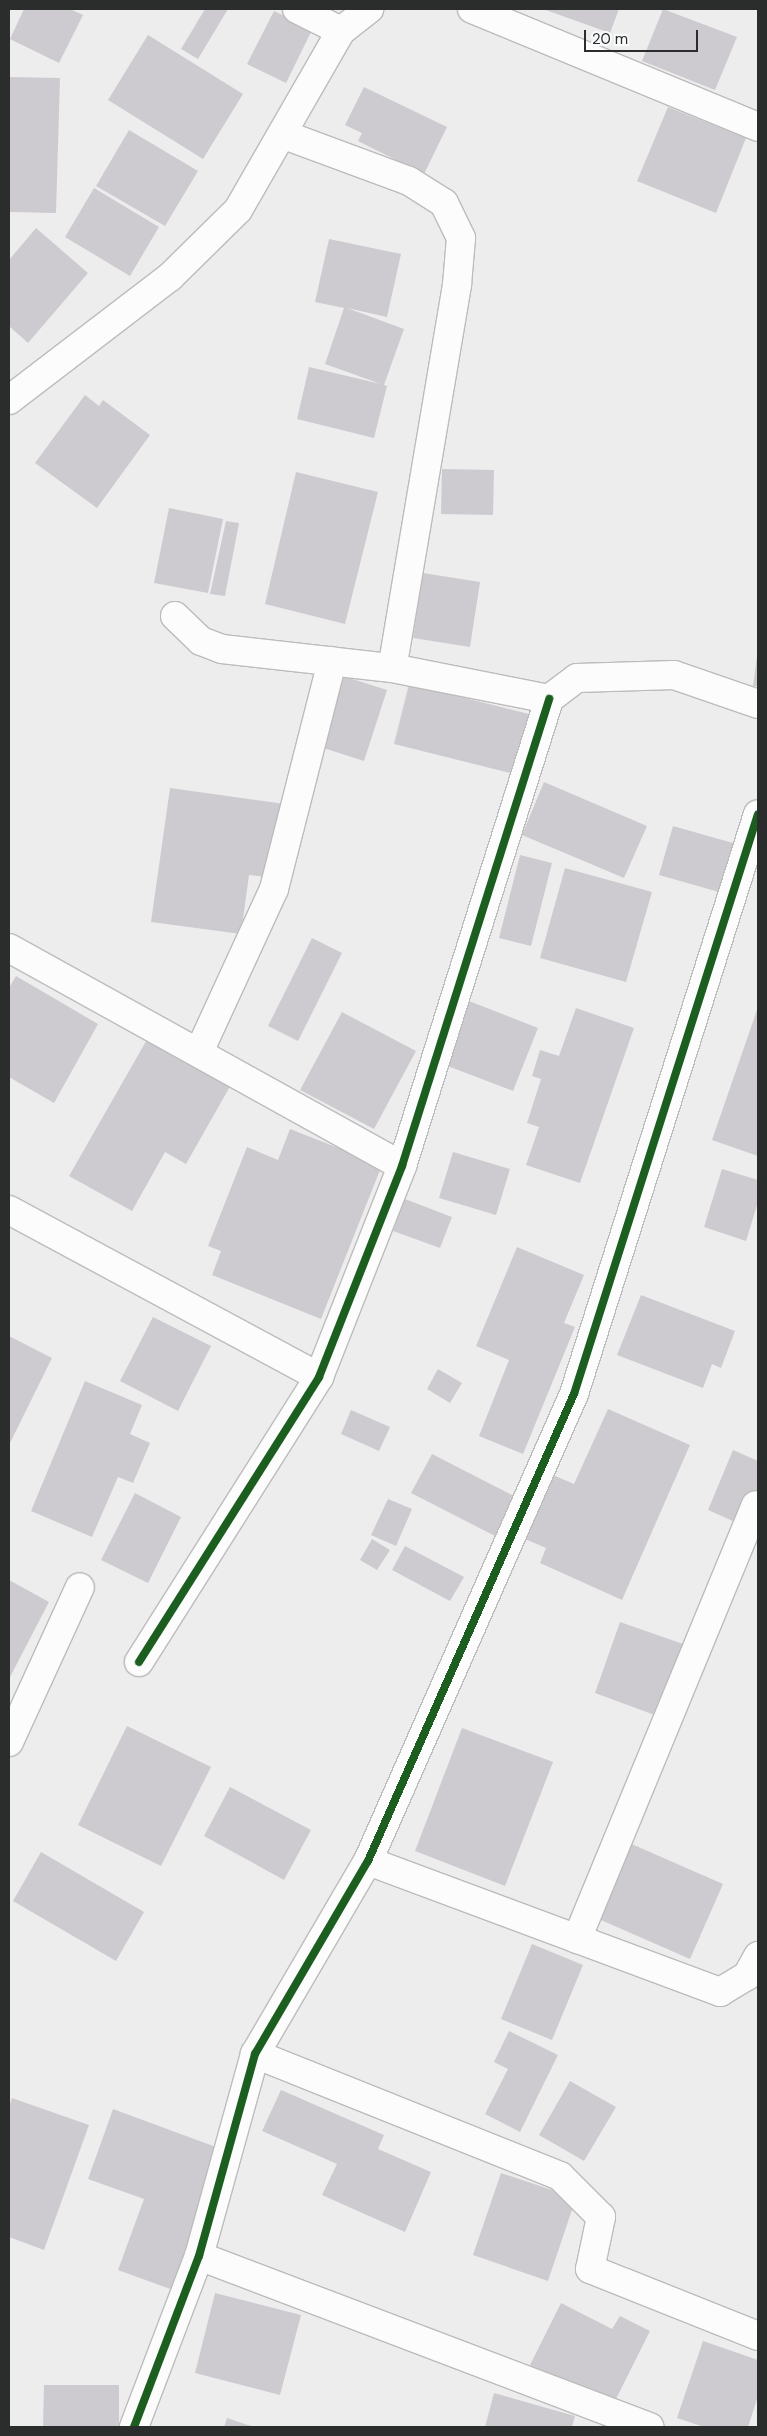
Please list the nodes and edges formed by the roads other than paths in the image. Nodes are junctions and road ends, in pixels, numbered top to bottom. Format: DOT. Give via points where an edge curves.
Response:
graph roads {
  1 [pos="297,9"];
  2 [pos="369,9"];
  3 [pos="472,9"];
  4 [pos="341,31"];
  5 [pos="758,127"];
  6 [pos="282,134"];
  7 [pos="9,400"];
  8 [pos="175,616"];
  9 [pos="332,660"];
  10 [pos="392,668"];
  11 [pos="550,700"];
  12 [pos="758,704"];
  13 [pos="758,814"];
  14 [pos="9,948"];
  15 [pos="199,1052"];
  16 [pos="402,1166"];
  17 [pos="10,1214"];
  18 [pos="319,1377"];
  19 [pos="756,1505"];
  20 [pos="80,1588"];
  21 [pos="139,1662"];
  22 [pos="9,1742"];
  23 [pos="368,1861"];
  24 [pos="577,1939"];
  25 [pos="758,1956"];
  26 [pos="255,2054"];
  27 [pos="199,2256"];
  28 [pos="758,2336"];
  29 [pos="134,2427"];
  30 [pos="650,2427"];
  1 -- 4 [label="street"];
  2 -- 4 [label="street"];
  3 -- 5 [label="street"];
  4 -- 6 [label="street"];
  6 -- 7 [label="street" via="238,210 176,270"];
  6 -- 10 [label="street" via="409,181 444,204 461,238 458,285"];
  8 -- 9 [label="street" via="201,641 222,649"];
  9 -- 10 [label="street"];
  9 -- 15 [label="street" via="274,889"];
  10 -- 11 [label="street"];
  11 -- 12 [label="street" via="577,678 674,675"];
  11 -- 16 [label="street"];
  13 -- 23 [label="street" via="574,1394"];
  14 -- 15 [label="street"];
  15 -- 16 [label="street"];
  16 -- 18 [label="street"];
  17 -- 18 [label="street"];
  18 -- 21 [label="street"];
  19 -- 24 [label="street"];
  20 -- 22 [label="street"];
  23 -- 24 [label="street"];
  23 -- 26 [label="street"];
  24 -- 25 [label="street" via="720,1992 747,1976"];
  26 -- 27 [label="street"];
  26 -- 28 [label="street" via="560,2176 601,2217 590,2269"];
  27 -- 29 [label="street"];
  27 -- 30 [label="street"];
}
